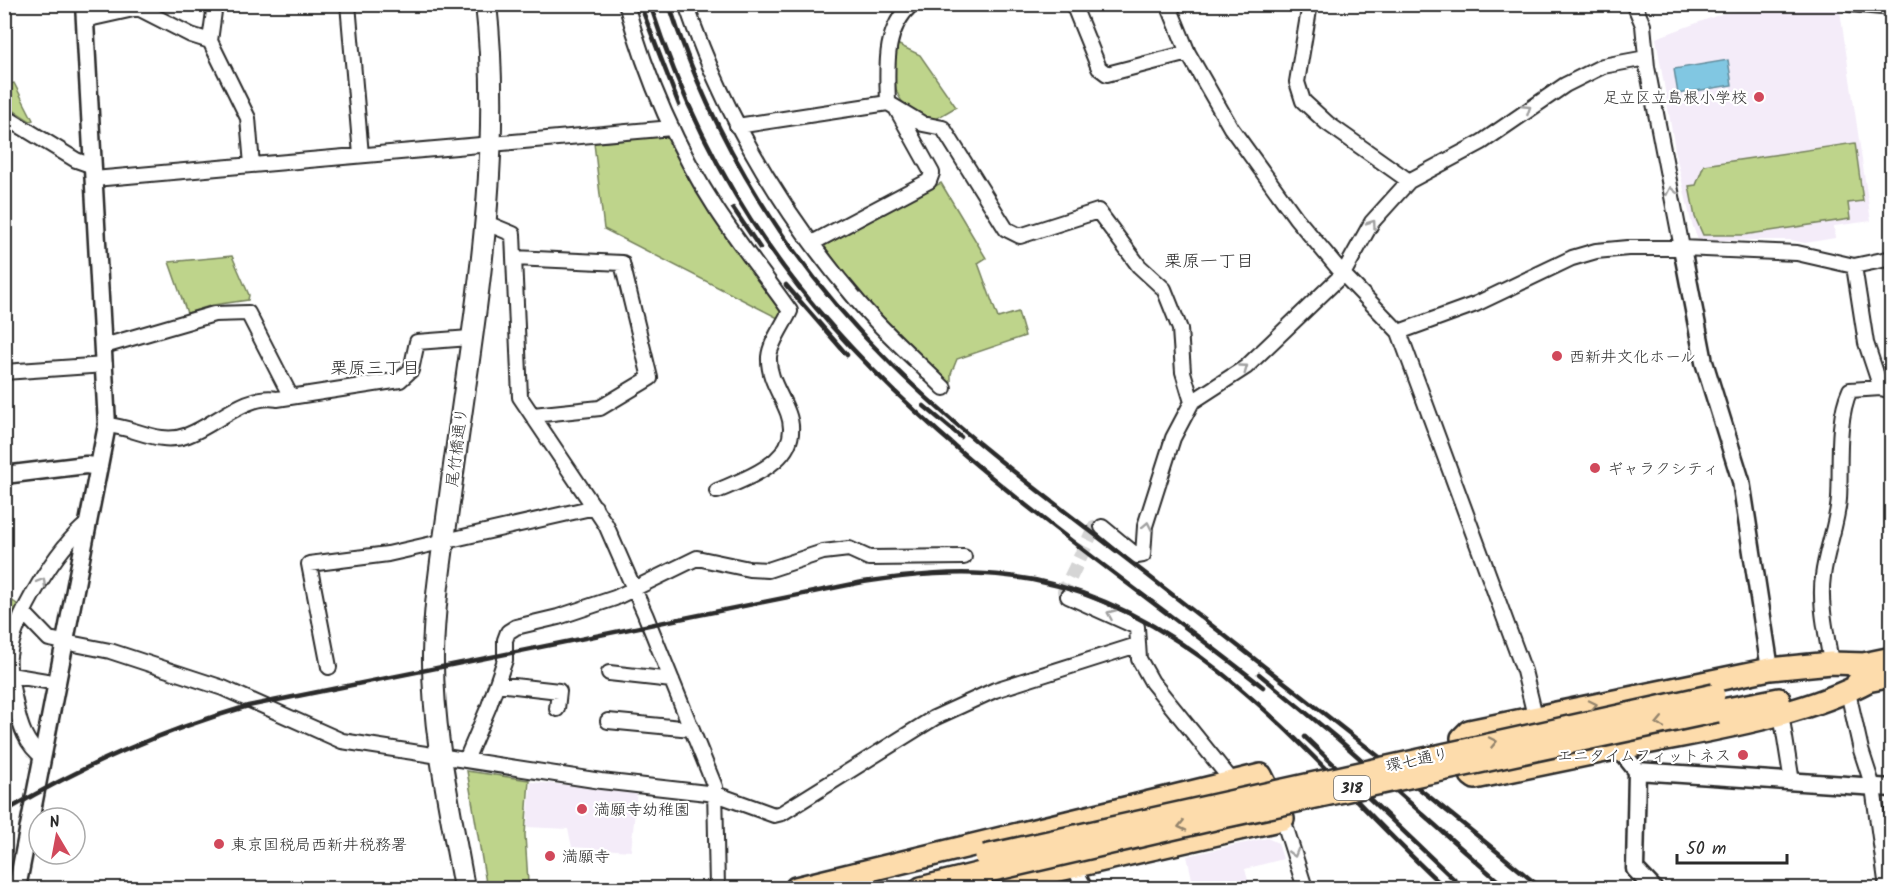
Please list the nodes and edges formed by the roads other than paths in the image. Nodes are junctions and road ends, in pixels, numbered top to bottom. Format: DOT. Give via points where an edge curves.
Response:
graph roads {
  1 [pos="215,4"];
  2 [pos="348,4"];
  3 [pos="486,4"];
  4 [pos="626,4"];
  5 [pos="686,4"];
  6 [pos="912,4"];
  7 [pos="1073,4"];
  8 [pos="1168,4"];
  9 [pos="1310,4"];
  10 [pos="1634,4"];
  11 [pos="1850,4"];
  12 [pos="1892,8"];
  13 [pos="84,12"];
  14 [pos="210,41"];
  15 [pos="1188,52"];
  16 [pos="1646,58"];
  17 [pos="892,105"];
  18 [pos="4,116"];
  19 [pos="737,126"];
  20 [pos="672,128"];
  21 [pos="491,144"];
  22 [pos="361,155"];
  23 [pos="252,165"];
  24 [pos="94,172"];
  25 [pos="1408,181"];
  26 [pos="484,222"];
  27 [pos="812,243"];
  28 [pos="1682,248"];
  29 [pos="514,258"];
  30 [pos="1892,258"];
  31 [pos="1854,266"];
  32 [pos="1343,274"];
  33 [pos="1399,332"];
  34 [pos="470,338"];
  35 [pos="104,346"];
  36 [pos="105,364"];
  37 [pos="4,372"];
  38 [pos="944,388"];
  39 [pos="1886,389"];
  40 [pos="291,397"];
  41 [pos="1192,402"];
  42 [pos="533,415"];
  43 [pos="107,425"];
  44 [pos="99,467"];
  45 [pos="4,476"];
  46 [pos="717,491"];
  47 [pos="595,507"];
  48 [pos="87,524"];
  49 [pos="1102,528"];
  50 [pos="444,540"];
  51 [pos="964,557"];
  52 [pos="634,590"];
  53 [pos="1068,596"];
  54 [pos="24,613"];
  55 [pos="67,644"];
  56 [pos="1137,645"];
  57 [pos="1892,658"];
  58 [pos="1831,663"];
  59 [pos="329,667"];
  60 [pos="1770,669"];
  61 [pos="1868,672"];
  62 [pos="609,673"];
  63 [pos="7,675"];
  64 [pos="1892,676"];
  65 [pos="672,680"];
  66 [pos="58,683"];
  67 [pos="497,684"];
  68 [pos="1848,692"];
  69 [pos="557,709"];
  70 [pos="1781,712"];
  71 [pos="1536,717"];
  72 [pos="608,721"];
  73 [pos="692,729"];
  74 [pos="1621,751"];
  75 [pos="43,757"];
  76 [pos="442,758"];
  77 [pos="466,760"];
  78 [pos="1546,764"];
  79 [pos="1637,771"];
  80 [pos="1232,782"];
  81 [pos="1792,782"];
  82 [pos="1873,787"];
  83 [pos="1892,788"];
  84 [pos="716,794"];
  85 [pos="1283,819"];
  86 [pos="1074,868"];
  87 [pos="984,872"];
  88 [pos="1047,873"];
  89 [pos="17,888"];
  90 [pos="464,888"];
  91 [pos="717,888"];
  92 [pos="796,888"];
  93 [pos="837,888"];
  94 [pos="921,888"];
  95 [pos="1027,888"];
  96 [pos="1085,888"];
  97 [pos="1305,888"];
  98 [pos="1653,888"];
  99 [pos="1887,888"];
  1 -- 14 [label="street"];
  2 -- 22 [label="street"];
  3 -- 21 [label="main road, 尾竹橋通り" via="493,86"];
  4 -- 20 [label="street" via="638,47"];
  5 -- 19 [label="street"];
  6 -- 17 [label="street" via="900,17 890,42"];
  7 -- 15 [label="street" via="1099,69 1107,74"];
  8 -- 15 [label="street"];
  9 -- 25 [label="street" via="1297,82 1303,101"];
  10 -- 16 [label="street" via="1643,25"];
  11 -- 12 [label="street"];
  13 -- 14 [label="street" via="138,8"];
  13 -- 24 [label="street"];
  14 -- 23 [label="street" via="248,118"];
  15 -- 32 [label="street" via="1231,128 1296,218"];
  25 -- 16 [label="street, one-way" via="1482,142 1564,85 1603,66"];
  28 -- 16 [label="street, one-way"];
  17 -- 19 [label="street"];
  17 -- 27 [label="street" via="932,173 929,181"];
  17 -- 41 [label="street" via="923,124 943,128 1006,229 1020,236 1098,211 1133,260 1164,289 1180,328 1183,372"];
  18 -- 24 [label="street"];
  19 -- 27 [label="street" via="781,201"];
  20 -- 21 [label="street"];
  20 -- 46 [label="street" via="717,209 790,311 769,355 771,374 789,414 791,432 786,449 774,463 756,474"];
  21 -- 22 [label="street"];
  21 -- 26 [label="main road, 尾竹橋通り"];
  22 -- 23 [label="street"];
  23 -- 24 [label="street"];
  24 -- 35 [label="street"];
  32 -- 25 [label="street, one-way" via="1372,222"];
  26 -- 29 [label="street" via="513,234"];
  26 -- 34 [label="main road, 尾竹橋通り"];
  27 -- 38 [label="street" via="861,305"];
  28 -- 31 [label="street" via="1797,253"];
  28 -- 33 [label="street" via="1596,251 1572,258 1476,304"];
  28 -- 60 [label="street" via="1704,362 1741,481"];
  29 -- 42 [label="street" via="520,397"];
  29 -- 42 [label="street" via="622,263 650,378 600,408"];
  30 -- 31 [label="street"];
  31 -- 39 [label="street" via="1866,343"];
  32 -- 33 [label="street"];
  41 -- 32 [label="street, one-way" via="1246,367"];
  33 -- 71 [label="street" via="1524,671"];
  34 -- 40 [label="street" via="417,342 411,370 400,380"];
  34 -- 50 [label="main road, 尾竹橋通り"];
  35 -- 36 [label="street"];
  35 -- 40 [label="street" via="214,314 248,313"];
  36 -- 37 [label="street"];
  36 -- 43 [label="street"];
  39 -- 58 [label="street" via="1850,390 1842,420 1839,503 1822,579"];
  40 -- 43 [label="street" via="267,397 240,407 209,426 169,440 124,426"];
  49 -- 41 [label="street, one-way" via="1137,555 1143,555 1145,526 1173,438"];
  42 -- 47 [label="street"];
  43 -- 44 [label="street"];
  44 -- 45 [label="street" via="86,465"];
  44 -- 48 [label="street"];
  47 -- 50 [label="street"];
  47 -- 52 [label="street"];
  54 -- 48 [label="street, one-way" via="60,549"];
  48 -- 55 [label="street"];
  50 -- 59 [label="street" via="387,554 309,564"];
  50 -- 76 [label="main road, 尾竹橋通り" via="433,654"];
  51 -- 52 [label="street" via="869,558 849,549 824,552 768,570 749,570 697,558"];
  52 -- 65 [label="street"];
  52 -- 67 [label="street" via="508,632"];
  56 -- 53 [label="street, one-way" via="1137,627"];
  54 -- 55 [label="street" via="49,639"];
  54 -- 63 [label="street" via="9,655"];
  55 -- 66 [label="street"];
  55 -- 76 [label="street" via="110,651 222,688 342,741"];
  56 -- 80 [label="street" via="1139,659 1152,682"];
  56 -- 84 [label="street" via="995,690 934,718 782,813 774,815"];
  57 -- 61 [label="main road, 環七通り / 318"];
  58 -- 60 [label="main road"];
  58 -- 61 [label="main road"];
  71 -- 60 [label="main road, one-way"];
  61 -- 64 [label="main road, 環七通り / 318"];
  61 -- 68 [label="main road"];
  61 -- 87 [label="main road, 環七通り / 318, bridge" via="1715,703"];
  62 -- 65 [label="street"];
  63 -- 66 [label="street"];
  63 -- 75 [label="street" via="27,740"];
  65 -- 73 [label="street"];
  66 -- 75 [label="street"];
  67 -- 69 [label="street" via="559,691"];
  67 -- 77 [label="street"];
  68 -- 70 [label="main road"];
  68 -- 82 [label="street"];
  70 -- 74 [label="main road"];
  70 -- 81 [label="street"];
  71 -- 78 [label="street"];
  71 -- 78 [label="main road" via="1468,731 1462,738 1473,778"];
  72 -- 73 [label="street"];
  73 -- 84 [label="street"];
  74 -- 78 [label="main road"];
  74 -- 79 [label="street"];
  75 -- 89 [label="street"];
  76 -- 77 [label="street"];
  76 -- 90 [label="main road, 尾竹橋通り"];
  77 -- 84 [label="street"];
  79 -- 81 [label="street"];
  79 -- 98 [label="street" via="1635,869"];
  80 -- 85 [label="main road" via="1261,775"];
  80 -- 92 [label="main road"];
  81 -- 82 [label="street"];
  82 -- 83 [label="street"];
  82 -- 99 [label="street"];
  84 -- 91 [label="street"];
  85 -- 86 [label="main road"];
  85 -- 97 [label="street, one-way"];
  86 -- 88 [label="main road"];
  86 -- 96 [label="street"];
  87 -- 88 [label="main road"];
  87 -- 93 [label="main road, 環七通り / 318"];
  87 -- 94 [label="main road, 環七通り / 318"];
  88 -- 95 [label="street"];
}
